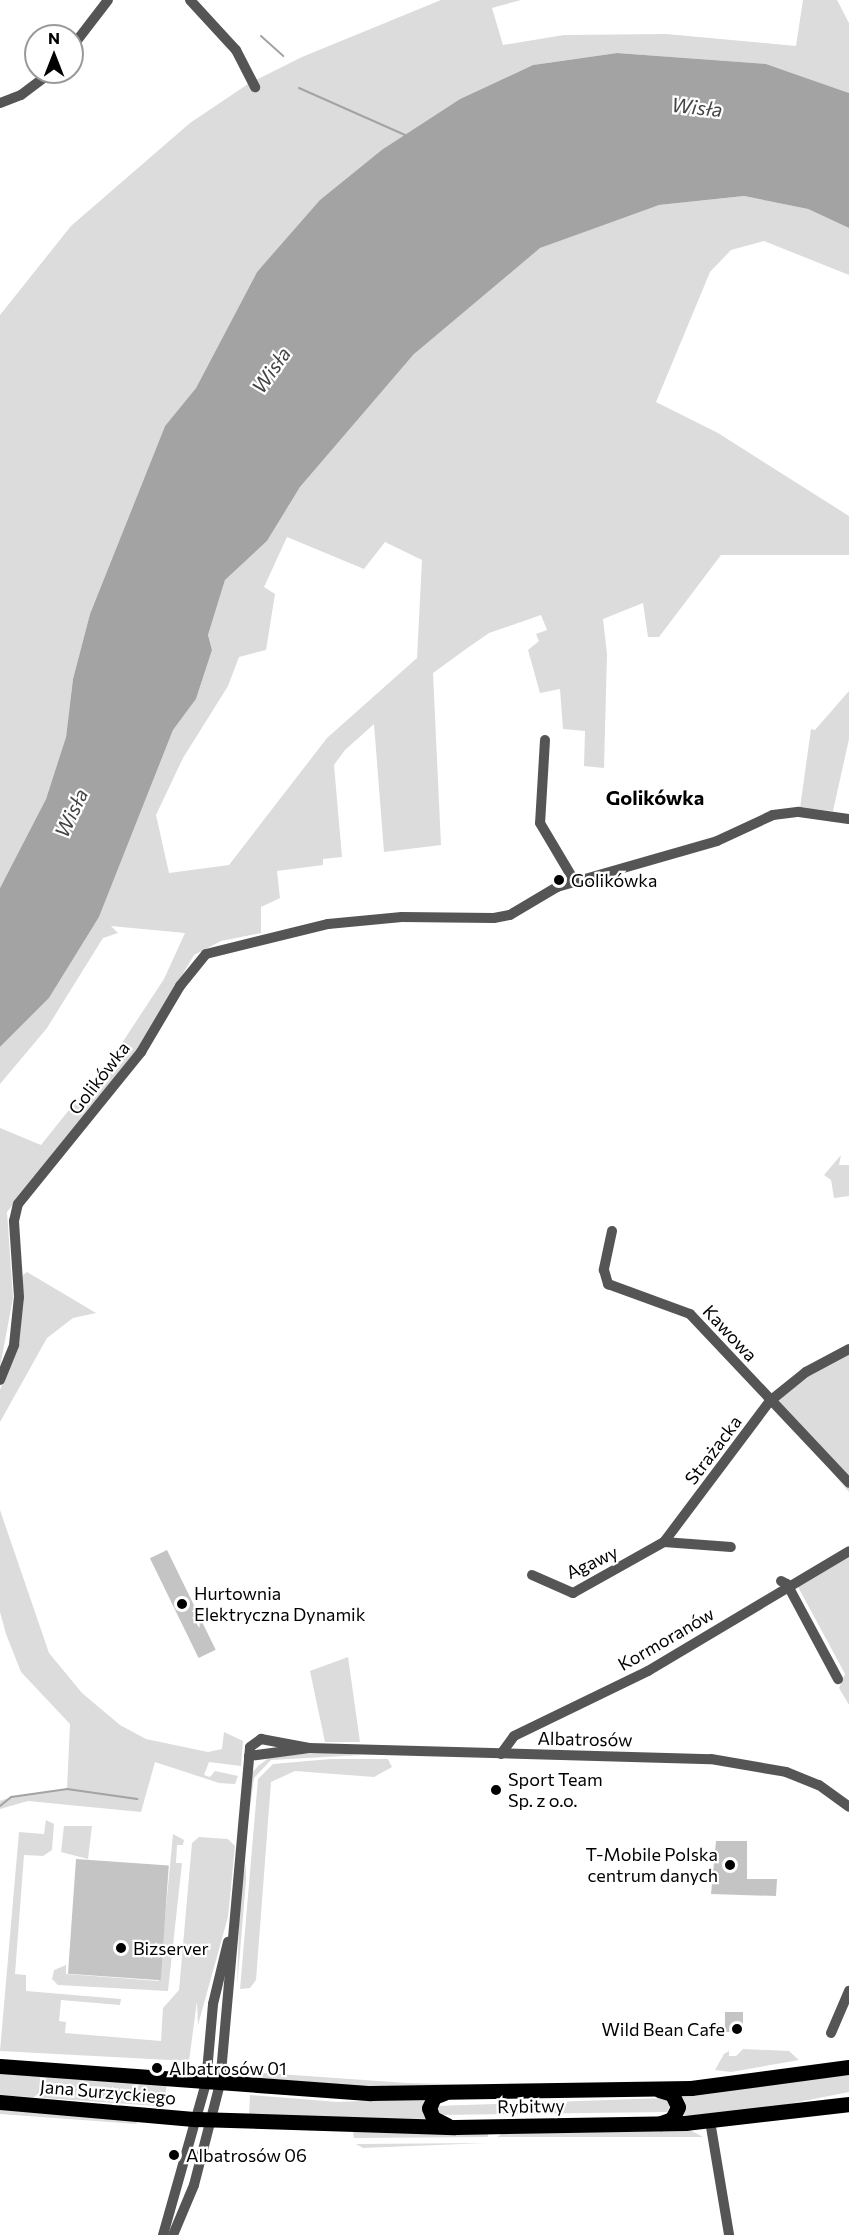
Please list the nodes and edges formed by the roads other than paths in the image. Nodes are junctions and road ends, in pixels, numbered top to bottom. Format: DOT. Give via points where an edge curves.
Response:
graph roads {
  1 [pos="108,0"];
  2 [pos="190,0"];
  3 [pos="84,32"];
  4 [pos="35,84"];
  5 [pos="255,87"];
  6 [pos="0,103"];
  7 [pos="545,740"];
  8 [pos="849,819"];
  9 [pos="575,882"];
  10 [pos="612,1231"];
  11 [pos="849,1349"];
  12 [pos="0,1380"];
  13 [pos="770,1401"];
  14 [pos="849,1483"];
  15 [pos="664,1542"];
  16 [pos="731,1547"];
  17 [pos="849,1551"];
  18 [pos="532,1575"];
  19 [pos="784,1582"];
  20 [pos="838,1679"];
  21 [pos="309,1748"];
  22 [pos="250,1751"];
  23 [pos="501,1754"];
  24 [pos="849,1807"];
  25 [pos="849,1991"];
  26 [pos="831,2033"];
  27 [pos="0,2066"];
  28 [pos="849,2067"];
  29 [pos="213,2083"];
  30 [pos="658,2090"];
  31 [pos="444,2093"];
  32 [pos="0,2102"];
  33 [pos="849,2104"];
  34 [pos="196,2119"];
  35 [pos="212,2120"];
  36 [pos="710,2121"];
  37 [pos="658,2124"];
  38 [pos="455,2127"];
  39 [pos="163,2235"];
  40 [pos="173,2235"];
  41 [pos="729,2235"];
  1 -- 3 [label="street"];
  2 -- 5 [label="street" via="236,50"];
  4 -- 6 [label="street"];
  7 -- 9 [label="street" via="540,823"];
  8 -- 9 [label="street, Golikówka" via="799,812 773,815 717,842"];
  9 -- 12 [label="street, Golikówka" via="494,918 402,917 328,924 222,947 197,961 141,1052 18,1204 14,1221 19,1297 14,1345"];
  10 -- 13 [label="street, Kawowa" via="604,1270 608,1284 690,1314"];
  11 -- 13 [label="street, Strażacka" via="806,1372"];
  13 -- 14 [label="street"];
  13 -- 15 [label="street, Strażacka"];
  15 -- 16 [label="street"];
  15 -- 18 [label="street, Agawy" via="573,1593"];
  17 -- 19 [label="street, Kormoranów"];
  19 -- 20 [label="street"];
  19 -- 23 [label="street, Kormoranów" via="648,1671 514,1736"];
  21 -- 22 [label="street, Albatrosów"];
  21 -- 22 [label="street, Albatrosów" via="261,1738"];
  21 -- 23 [label="street, Albatrosów"];
  22 -- 29 [label="street"];
  23 -- 24 [label="street, Albatrosów" via="739,1761 819,1785"];
  25 -- 26 [label="street"];
  27 -- 29 [label="main road, Jana Surzyckiego"];
  28 -- 30 [label="main road, Rybitwy"];
  29 -- 31 [label="main road, Rybitwy"];
  29 -- 34 [label="street"];
  29 -- 35 [label="street"];
  30 -- 31 [label="main road, Rybitwy"];
  30 -- 37 [label="main road" via="672,2094 678,2108 672,2119"];
  31 -- 38 [label="main road" via="432,2099 429,2112 436,2121"];
  32 -- 34 [label="main road, Jana Surzyckiego"];
  33 -- 36 [label="main road, Rybitwy"];
  34 -- 35 [label="main road, Jana Surzyckiego"];
  34 -- 39 [label="street"];
  35 -- 38 [label="main road, Rybitwy"];
  35 -- 40 [label="street" via="194,2185"];
  36 -- 37 [label="main road, Rybitwy"];
  36 -- 41 [label="street"];
  37 -- 38 [label="main road, Rybitwy"];
}
